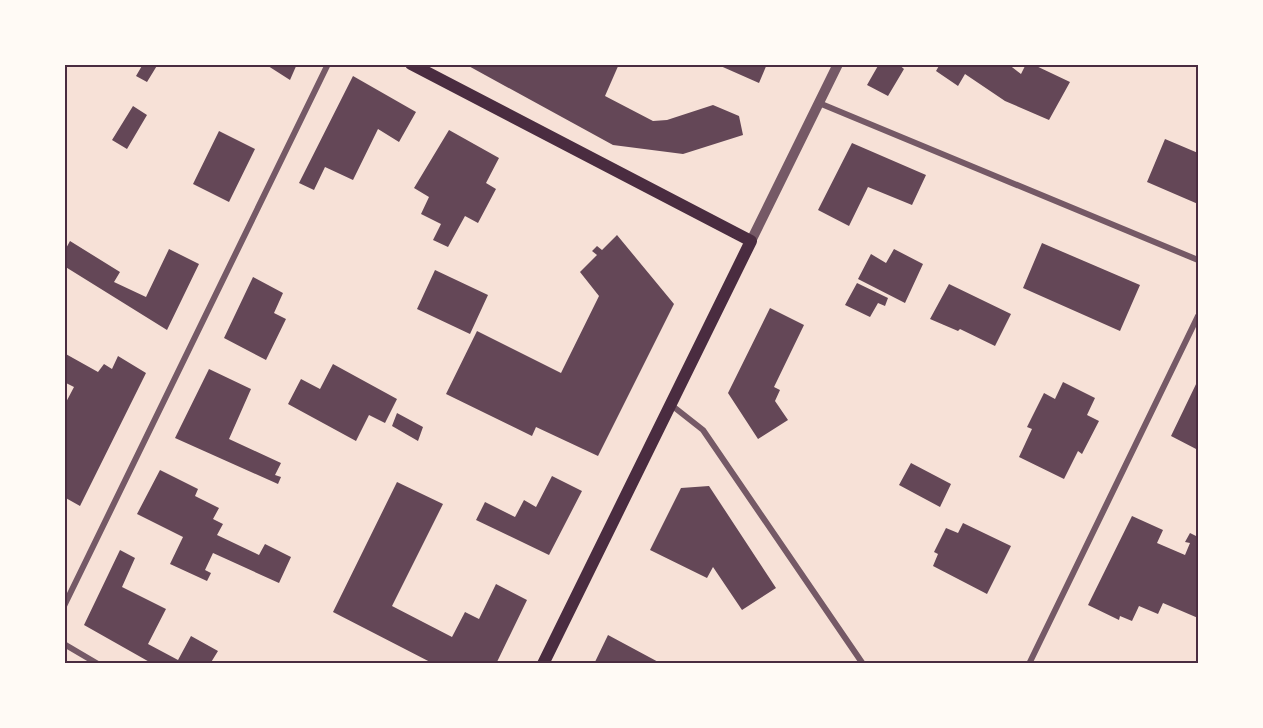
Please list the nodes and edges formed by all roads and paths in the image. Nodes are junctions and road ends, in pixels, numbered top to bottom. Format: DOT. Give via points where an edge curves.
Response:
graph roads {
  1 [pos="328,64"];
  2 [pos="411,64"];
  3 [pos="838,64"];
  4 [pos="818,102"];
  5 [pos="751,241"];
  6 [pos="1198,260"];
  7 [pos="1198,316"];
  8 [pos="670,404"];
  9 [pos="64,606"];
  10 [pos="64,644"];
  11 [pos="98,663"];
  12 [pos="543,663"];
  13 [pos="863,663"];
  14 [pos="1029,663"];
  1 -- 9 [label="street"];
  2 -- 5 [label="main road"];
  3 -- 4 [label="street"];
  4 -- 5 [label="street"];
  4 -- 6 [label="street"];
  5 -- 8 [label="main road"];
  7 -- 14 [label="street"];
  8 -- 12 [label="main road"];
  8 -- 13 [label="street" via="703,430"];
  10 -- 11 [label="street"];
}
